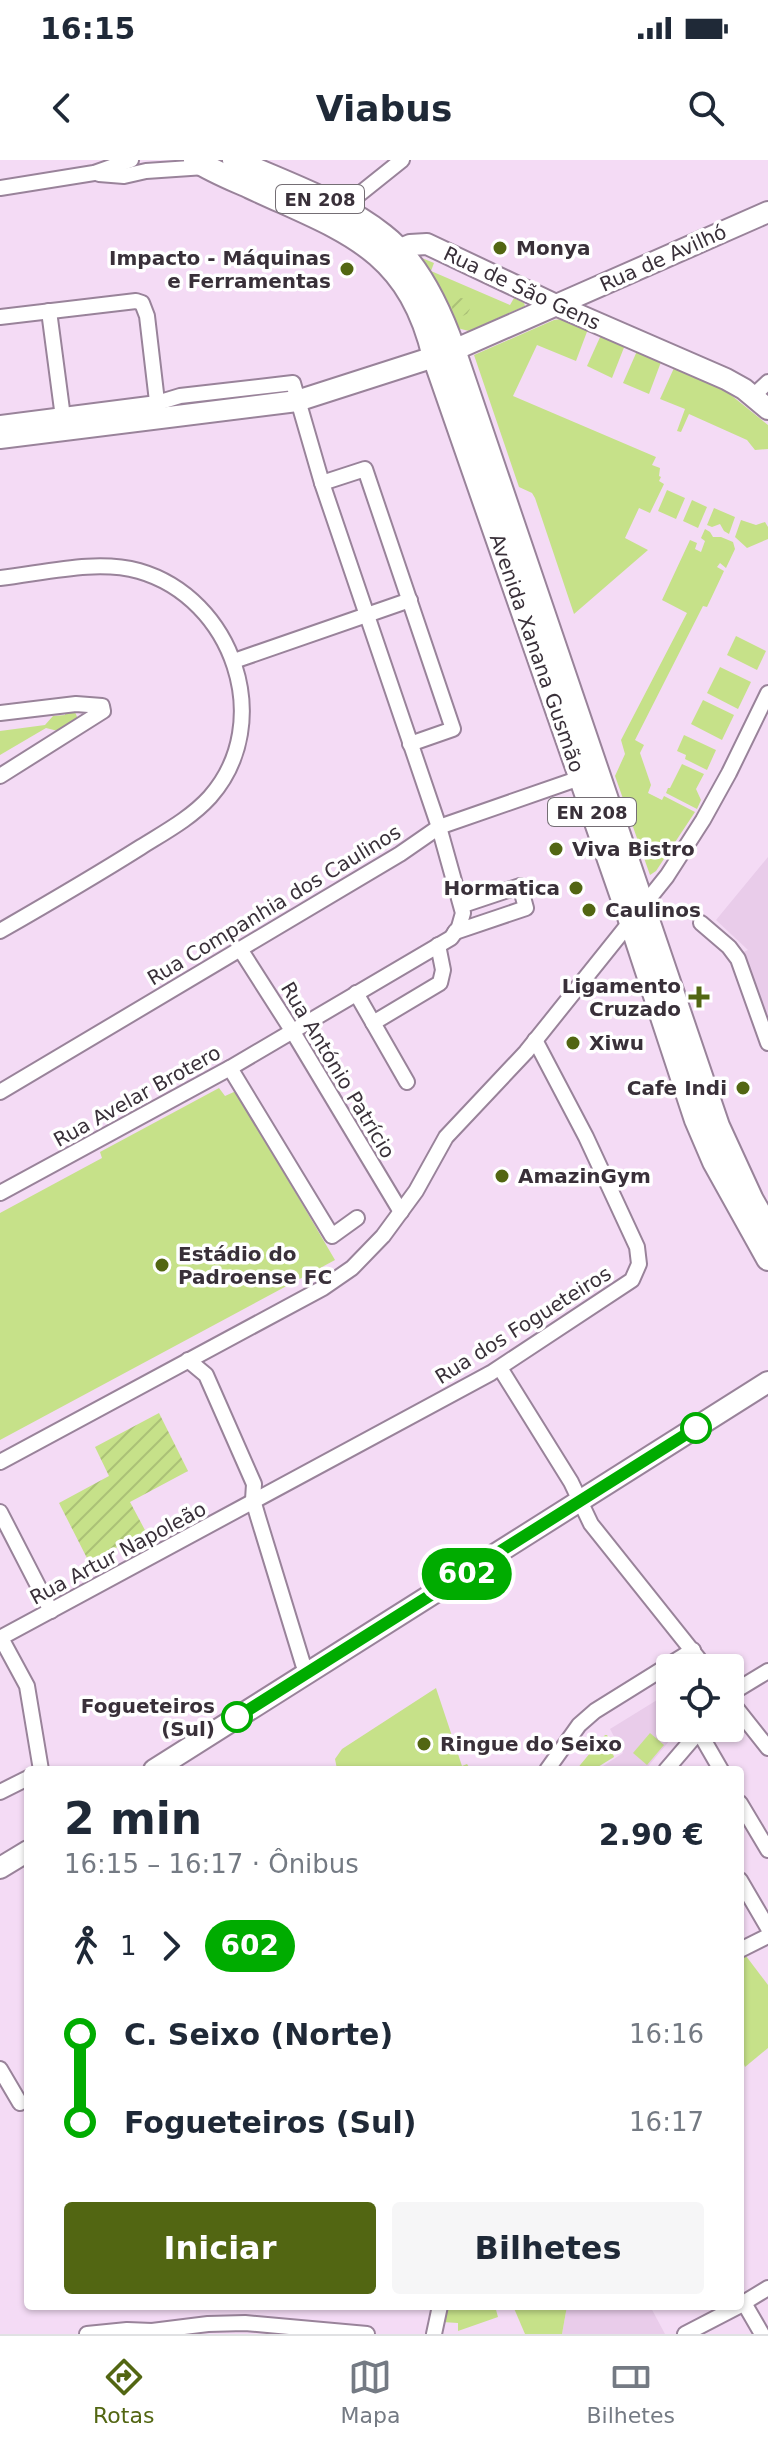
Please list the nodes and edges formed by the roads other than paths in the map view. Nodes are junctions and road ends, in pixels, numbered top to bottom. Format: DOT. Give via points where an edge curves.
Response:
graph roads {
  1 [pos="131,160"];
  2 [pos="160,160"];
  3 [pos="234,160"];
  4 [pos="402,160"];
  5 [pos="200,163"];
  6 [pos="271,167"];
  7 [pos="146,171"];
  8 [pos="94,173"];
  9 [pos="0,188"];
  10 [pos="768,212"];
  11 [pos="334,216"];
  12 [pos="391,255"];
  13 [pos="558,306"];
  14 [pos="49,311"];
  15 [pos="0,317"];
  16 [pos="444,353"];
  17 [pos="763,396"];
  18 [pos="297,401"];
  19 [pos="158,411"];
  20 [pos="0,423"];
  21 [pos="64,423"];
  22 [pos="0,438"];
  23 [pos="322,483"];
  24 [pos="0,578"];
  25 [pos="410,600"];
  26 [pos="366,615"];
  27 [pos="234,661"];
  28 [pos="768,693"];
  29 [pos="0,713"];
  30 [pos="410,744"];
  31 [pos="0,776"];
  32 [pos="580,778"];
  33 [pos="439,827"];
  34 [pos="463,905"];
  35 [pos="636,912"];
  36 [pos="701,923"];
  37 [pos="0,931"];
  38 [pos="455,932"];
  39 [pos="438,945"];
  40 [pos="240,949"];
  41 [pos="356,993"];
  42 [pos="373,1023"];
  43 [pos="293,1032"];
  44 [pos="535,1040"];
  45 [pos="768,1043"];
  46 [pos="230,1068"];
  47 [pos="407,1082"];
  48 [pos="0,1092"];
  49 [pos="0,1193"];
  50 [pos="401,1212"];
  51 [pos="357,1218"];
  52 [pos="768,1228"];
  53 [pos="768,1259"];
  54 [pos="220,1342"];
  55 [pos="188,1360"];
  56 [pos="500,1368"];
  57 [pos="206,1375"];
  58 [pos="768,1382"];
  59 [pos="0,1462"];
  60 [pos="253,1500"];
  61 [pos="580,1502"];
  62 [pos="0,1512"];
  63 [pos="51,1611"];
  64 [pos="0,1638"];
  65 [pos="693,1650"];
  66 [pos="696,1654"];
  67 [pos="768,1671"];
  68 [pos="309,1673"];
  69 [pos="744,1687"];
  70 [pos="744,1716"];
  71 [pos="691,1742"];
  72 [pos="706,1742"];
  73 [pos="768,1748"];
  74 [pos="40,1766"];
  75 [pos="160,1766"];
  76 [pos="550,1766"];
  77 [pos="673,1766"];
  78 [pos="719,1766"];
  79 [pos="24,1780"];
  80 [pos="0,1792"];
  81 [pos="744,1810"];
  82 [pos="768,1850"];
  83 [pos="24,1853"];
  84 [pos="0,1868"];
  85 [pos="744,1887"];
  86 [pos="768,1928"];
  87 [pos="768,1936"];
  88 [pos="744,1948"];
  89 [pos="0,2069"];
  90 [pos="20,2103"];
  91 [pos="768,2288"];
  92 [pos="744,2303"];
  93 [pos="744,2309"];
  94 [pos="249,2310"];
  95 [pos="439,2310"];
  96 [pos="731,2310"];
  97 [pos="245,2323"];
  98 [pos="317,2332"];
  99 [pos="87,2334"];
  100 [pos="367,2334"];
  101 [pos="434,2334"];
  102 [pos="685,2334"];
  103 [pos="762,2334"];
  1 -- 8 [label="street"];
  2 -- 7 [label="street"];
  3 -- 6 [label="main road, EN 208"];
  4 -- 11 [label="street"];
  5 -- 7 [label="street"];
  5 -- 11 [label="main road, EN 208"];
  6 -- 11 [label="main road, EN 208"];
  7 -- 8 [label="street" via="124,176"];
  8 -- 9 [label="street"];
  10 -- 13 [label="main road, Rua de Avilhó"];
  11 -- 12 [label="main road, EN 208" via="357,237"];
  12 -- 13 [label="main road, Rua de São Gens" via="410,245 427,244"];
  12 -- 16 [label="main road, Avenida Xanana Gusmão / EN 208"];
  13 -- 16 [label="main road, Rua de Avilhó"];
  13 -- 17 [label="main road, Rua de São Gens"];
  14 -- 15 [label="street"];
  14 -- 19 [label="street" via="142,303"];
  14 -- 21 [label="street"];
  16 -- 18 [label="main road, Rua de Avilhó"];
  16 -- 32 [label="main road, Avenida Xanana Gusmão / EN 208"];
  16 -- 35 [label="main road, Avenida Xanana Gusmão / EN 208"];
  18 -- 19 [label="main road, Rua de Avilhó"];
  18 -- 23 [label="street"];
  19 -- 21 [label="main road, Rua de Avilhó"];
  20 -- 21 [label="street"];
  21 -- 22 [label="main road, Rua de Avilhó"];
  23 -- 25 [label="street" via="365,469"];
  23 -- 26 [label="street"];
  24 -- 27 [label="street" via="110,567 147,574 195,602 219,631"];
  25 -- 26 [label="street"];
  25 -- 30 [label="street" via="453,729"];
  26 -- 27 [label="street"];
  26 -- 30 [label="street"];
  27 -- 37 [label="street" via="242,699 237,750 209,798 169,830"];
  28 -- 35 [label="street" via="703,820"];
  29 -- 31 [label="street" via="76,704 102,706 103,711"];
  30 -- 33 [label="street"];
  32 -- 33 [label="street, Rua Companhia dos Caulinos"];
  32 -- 35 [label="main road, Avenida Xanana Gusmão / EN 208"];
  33 -- 34 [label="street"];
  33 -- 40 [label="street, Rua Companhia dos Caulinos"];
  34 -- 38 [label="street"];
  34 -- 38 [label="street, Rua Avelar Brotero" via="520,886 526,908"];
  35 -- 44 [label="street"];
  35 -- 52 [label="main road, Avenida Xanana Gusmão / EN 208" via="718,1126"];
  35 -- 53 [label="main road, Avenida Xanana Gusmão / EN 208" via="696,1120"];
  36 -- 45 [label="street" via="738,959"];
  38 -- 39 [label="street, Rua Avelar Brotero"];
  39 -- 41 [label="street, Rua Avelar Brotero"];
  39 -- 42 [label="street" via="440,983"];
  40 -- 43 [label="street, Rua António Patrício"];
  40 -- 48 [label="street, Rua Companhia dos Caulinos"];
  41 -- 42 [label="street"];
  41 -- 43 [label="street, Rua Avelar Brotero"];
  42 -- 47 [label="street"];
  43 -- 46 [label="street, Rua Avelar Brotero"];
  43 -- 50 [label="street, Rua António Patrício"];
  44 -- 50 [label="street" via="446,1137"];
  44 -- 56 [label="street, Rua dos Fogueteiros" via="586,1137 637,1247 639,1264 632,1280"];
  46 -- 49 [label="street, Rua Avelar Brotero"];
  46 -- 51 [label="street" via="332,1236"];
  50 -- 54 [label="street" via="345,1273"];
  54 -- 55 [label="street"];
  54 -- 57 [label="street"];
  55 -- 57 [label="street"];
  55 -- 59 [label="street"];
  56 -- 60 [label="street, Rua dos Fogueteiros"];
  56 -- 61 [label="street"];
  57 -- 60 [label="street" via="254,1484"];
  58 -- 61 [label="main road"];
  60 -- 63 [label="street, Rua Artur Napoleão"];
  60 -- 68 [label="street"];
  61 -- 65 [label="street" via="591,1524"];
  61 -- 68 [label="main road"];
  62 -- 63 [label="street"];
  63 -- 64 [label="street, Rua Artur Napoleão"];
  64 -- 74 [label="street" via="27,1686"];
  65 -- 66 [label="street"];
  65 -- 76 [label="street" via="595,1711"];
  67 -- 69 [label="street"];
  68 -- 75 [label="main road"];
  70 -- 73 [label="street"];
  71 -- 77 [label="street"];
  72 -- 78 [label="street"];
  79 -- 80 [label="street"];
  81 -- 82 [label="street"];
  83 -- 84 [label="main road"];
  85 -- 86 [label="street"];
  87 -- 88 [label="street"];
  89 -- 90 [label="street"];
  91 -- 92 [label="street"];
  93 -- 103 [label="street"];
  94 -- 97 [label="street"];
  95 -- 101 [label="street"];
  96 -- 102 [label="street"];
  97 -- 98 [label="street"];
  97 -- 99 [label="street"];
  98 -- 100 [label="street"];
}
